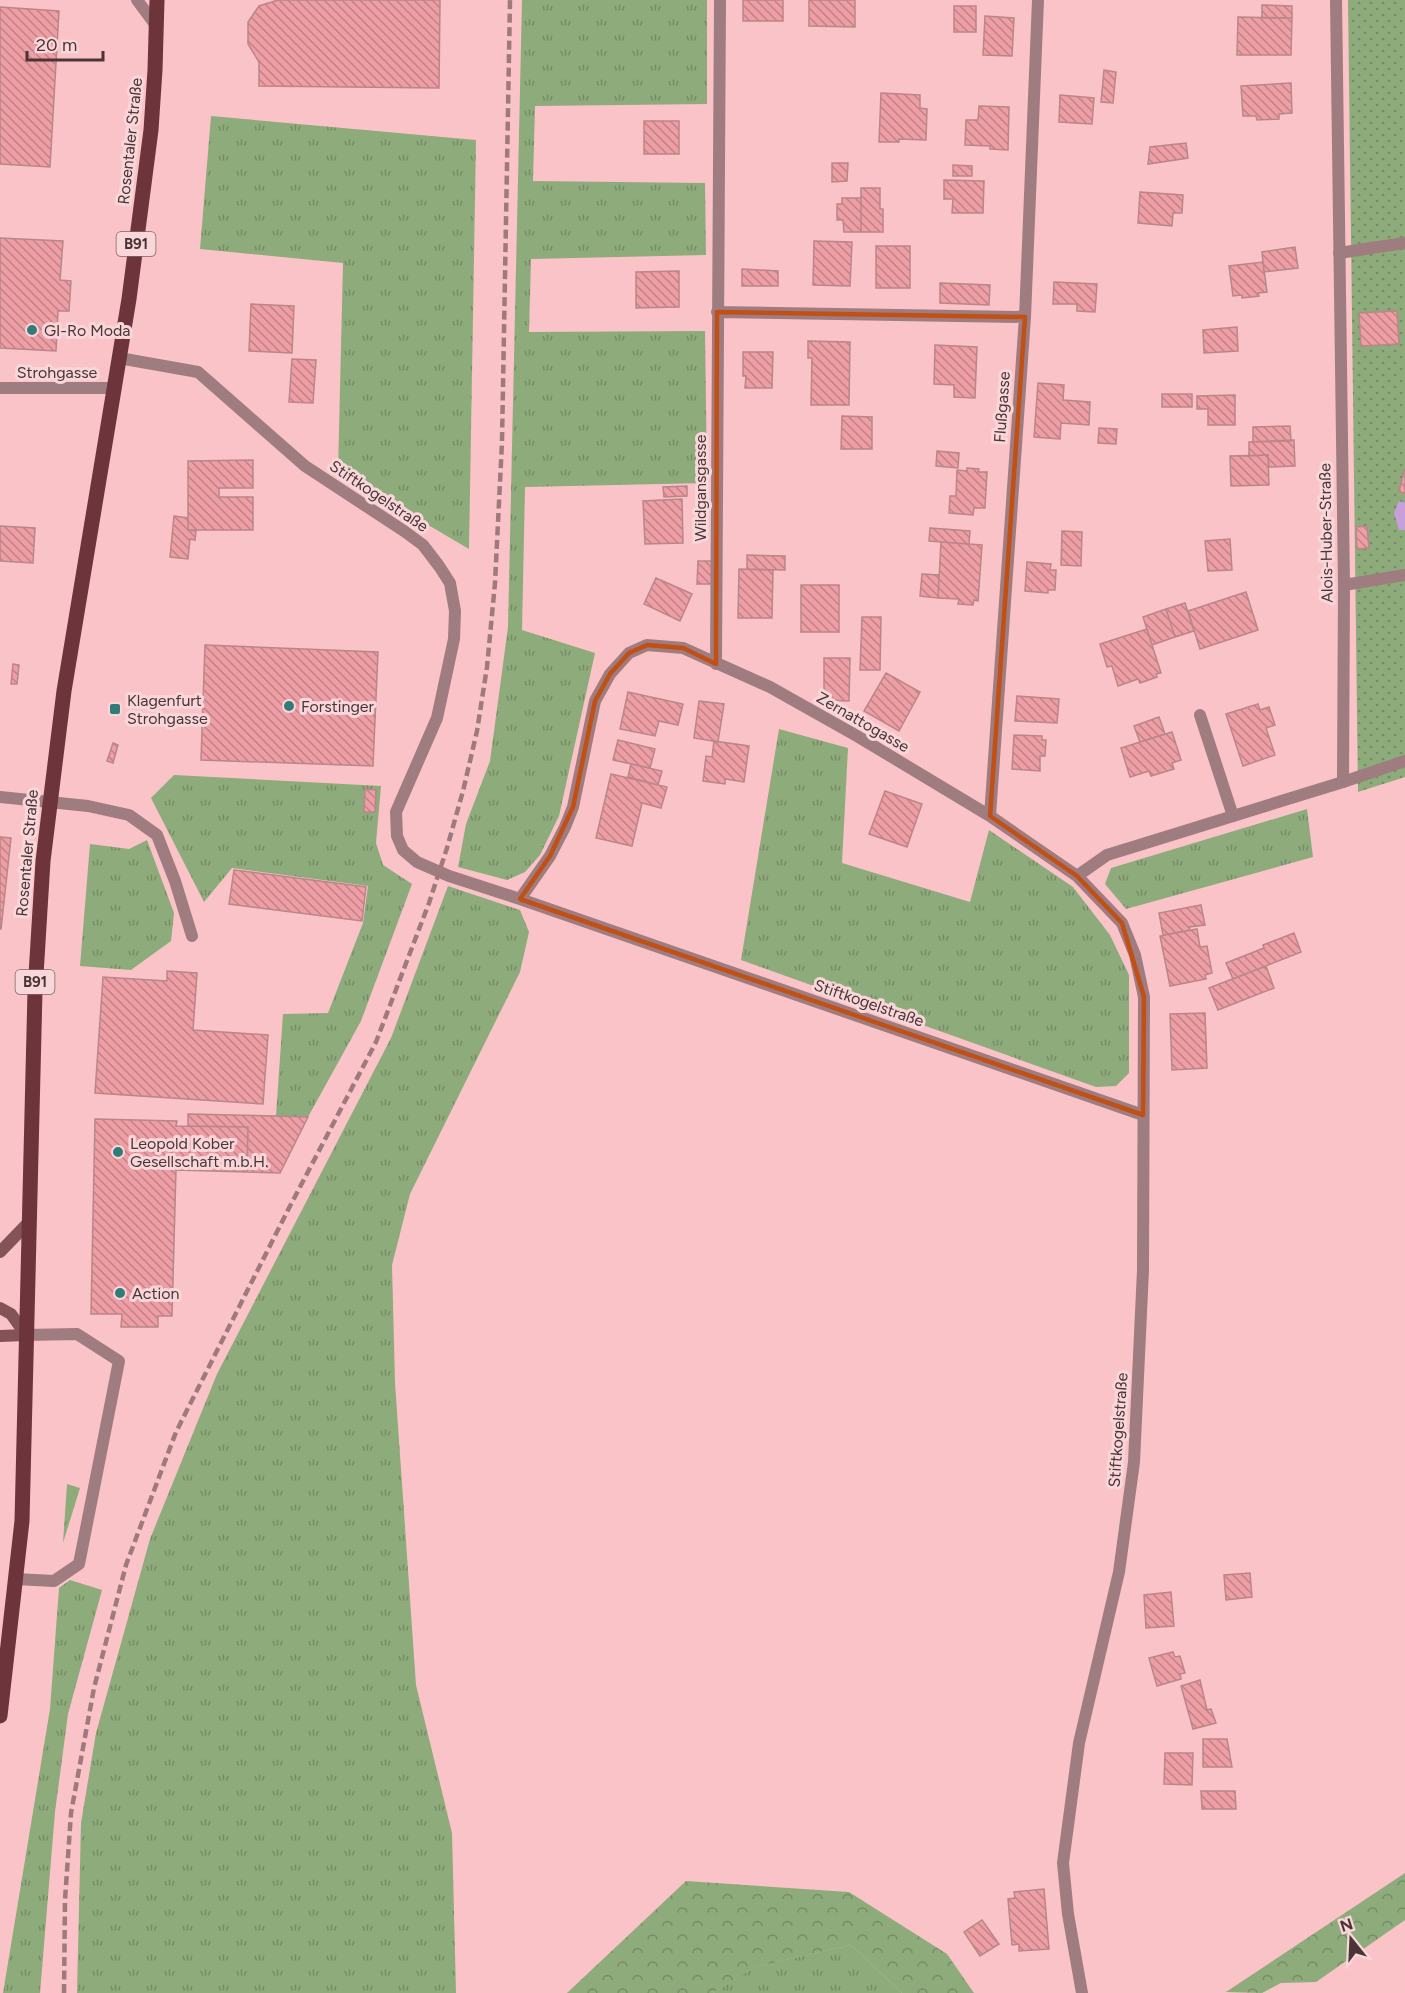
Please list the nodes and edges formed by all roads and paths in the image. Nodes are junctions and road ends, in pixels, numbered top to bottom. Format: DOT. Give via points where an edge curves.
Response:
graph roads {
  1 [pos="137,0"];
  2 [pos="157,0"];
  3 [pos="720,0"];
  4 [pos="1038,0"];
  5 [pos="1336,0"];
  6 [pos="157,27"];
  7 [pos="1405,243"];
  8 [pos="1339,253"];
  9 [pos="717,312"];
  10 [pos="1025,317"];
  11 [pos="119,358"];
  12 [pos="0,388"];
  13 [pos="114,388"];
  14 [pos="1405,575"];
  15 [pos="1344,585"];
  16 [pos="716,664"];
  17 [pos="1200,716"];
  18 [pos="1405,761"];
  19 [pos="1343,782"];
  20 [pos="0,797"];
  21 [pos="49,802"];
  22 [pos="990,816"];
  23 [pos="1233,816"];
  24 [pos="1077,876"];
  25 [pos="520,899"];
  26 [pos="192,936"];
  27 [pos="1143,1115"];
  28 [pos="29,1222"];
  29 [pos="0,1252"];
  30 [pos="0,1308"];
  31 [pos="26,1335"];
  32 [pos="0,1336"];
  33 [pos="15,1579"];
  34 [pos="0,1716"];
  35 [pos="1082,1993"];
  1 -- 6 [label="street"];
  2 -- 6 [label="main road, Rosentaler Straße / B91"];
  3 -- 9 [label="street, Wildgansgasse"];
  4 -- 10 [label="street, Flußgasse"];
  5 -- 8 [label="street, Alois-Huber-Straße"];
  6 -- 11 [label="main road, Rosentaler Straße / B91" via="151,130"];
  7 -- 8 [label="street"];
  8 -- 15 [label="street, Alois-Huber-Straße"];
  9 -- 10 [label="street"];
  9 -- 16 [label="street, Wildgansgasse"];
  10 -- 22 [label="street, Flußgasse"];
  11 -- 13 [label="main road, Rosentaler Straße / B91"];
  11 -- 25 [label="street, Stiftkogelstraße" via="198,372 305,466 423,545 439,566 450,583 454,639 437,717 396,812 397,836 403,850 417,862"];
  12 -- 13 [label="street, Strohgasse"];
  13 -- 21 [label="main road, Rosentaler Straße / B91"];
  14 -- 15 [label="street"];
  15 -- 19 [label="street, Alois-Huber-Straße"];
  16 -- 22 [label="street, Zernattogasse" via="780,693"];
  16 -- 25 [label="street, Zernattogasse" via="683,648 646,645 629,654 610,674 595,701 573,807 565,827"];
  17 -- 23 [label="street"];
  18 -- 19 [label="street"];
  19 -- 23 [label="street"];
  20 -- 21 [label="street"];
  21 -- 26 [label="street" via="129,815 157,835"];
  21 -- 28 [label="main road, Rosentaler Straße / B91" via="35,990"];
  22 -- 24 [label="street, Zernattogasse"];
  23 -- 24 [label="street" via="1107,855"];
  24 -- 27 [label="street, Zernattogasse" via="1122,923 1135,955 1144,997"];
  25 -- 27 [label="street, Stiftkogelstraße"];
  27 -- 35 [label="street, Stiftkogelstraße" via="1143,1270 1134,1462 1119,1572 1079,1743 1063,1863"];
  28 -- 29 [label="main road"];
  28 -- 31 [label="main road, Rosentaler Straße / B91"];
  30 -- 31 [label="main road" via="11,1314"];
  31 -- 32 [label="main road"];
  31 -- 33 [label="main road, Rosentaler Straße / B91" via="22,1521"];
  31 -- 33 [label="street" via="77,1334 119,1361 79,1564 54,1581"];
  33 -- 34 [label="main road, Rosentaler Straße / B91"];
}
